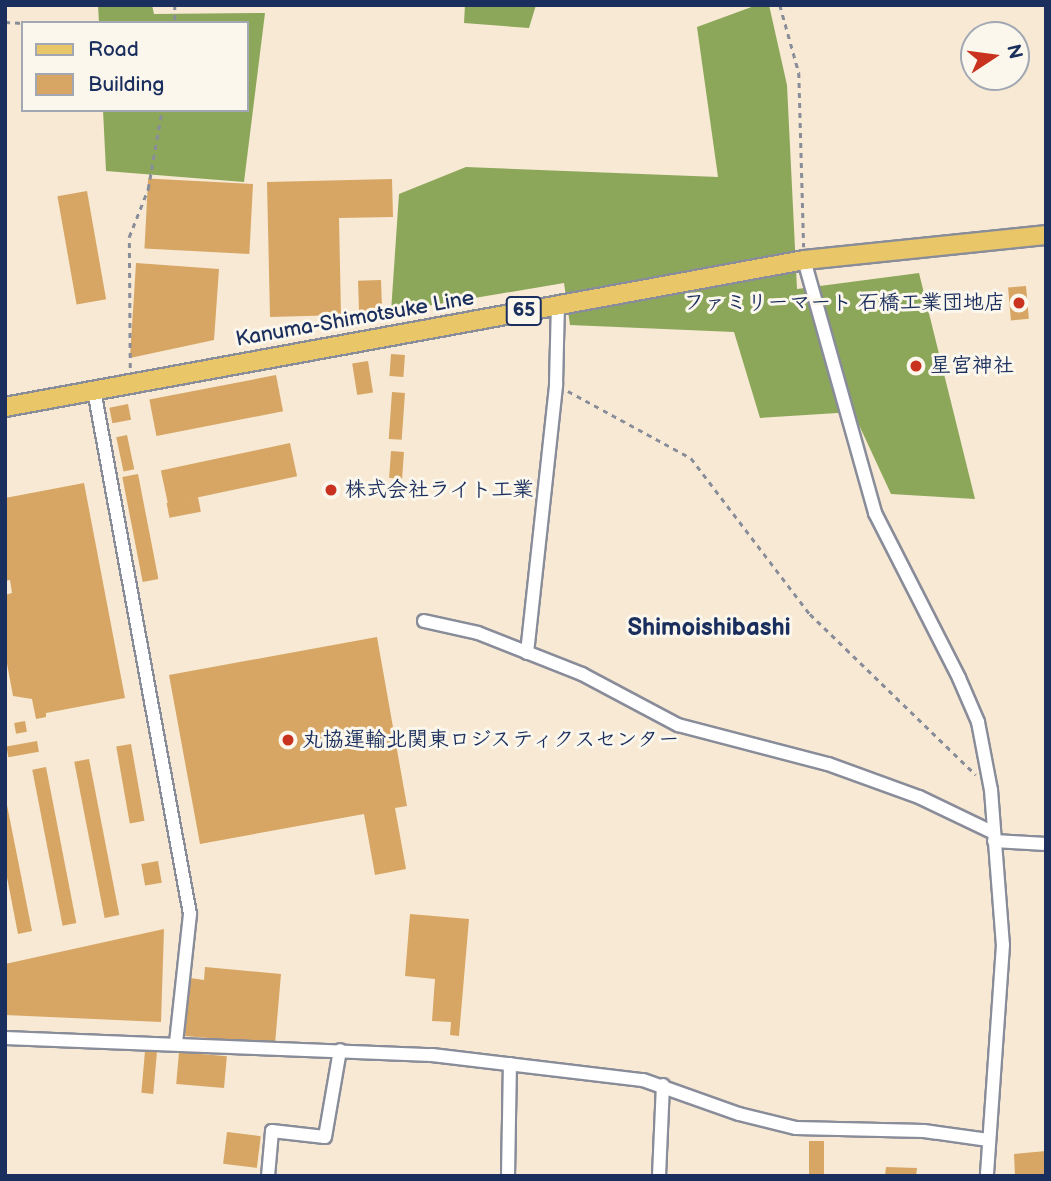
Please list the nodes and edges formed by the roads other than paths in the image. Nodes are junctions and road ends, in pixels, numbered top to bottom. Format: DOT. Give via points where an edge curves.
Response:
graph roads {
  1 [pos="1046,235"];
  2 [pos="804,260"];
  3 [pos="558,304"];
  4 [pos="94,390"];
  5 [pos="5,407"];
  6 [pos="424,621"];
  7 [pos="527,653"];
  8 [pos="994,837"];
  9 [pos="1046,844"];
  10 [pos="5,1038"];
  11 [pos="176,1043"];
  12 [pos="340,1050"];
  13 [pos="510,1065"];
  14 [pos="663,1084"];
  15 [pos="988,1140"];
  16 [pos="268,1176"];
  17 [pos="508,1176"];
  18 [pos="659,1176"];
  19 [pos="988,1176"];
  1 -- 2 [label="main road, Kanuma-Shimotsuke Line / 65"];
  2 -- 3 [label="main road, Kanuma-Shimotsuke Line / 65"];
  2 -- 8 [label="street" via="875,513 978,722 991,790"];
  3 -- 4 [label="main road, Kanuma-Shimotsuke Line / 65"];
  3 -- 7 [label="street" via="556,384"];
  4 -- 5 [label="main road, Kanuma-Shimotsuke Line / 65"];
  4 -- 11 [label="street" via="190,914"];
  6 -- 7 [label="street" via="478,633"];
  7 -- 8 [label="street" via="582,674 678,725 828,764 919,797"];
  8 -- 9 [label="street"];
  8 -- 15 [label="street" via="1003,944"];
  10 -- 11 [label="street"];
  11 -- 12 [label="street"];
  12 -- 13 [label="street"];
  12 -- 16 [label="street" via="325,1137 272,1131"];
  13 -- 14 [label="street"];
  13 -- 17 [label="street"];
  14 -- 15 [label="street" via="740,1114 796,1128 924,1131"];
  14 -- 18 [label="street"];
  15 -- 19 [label="street"];
}
